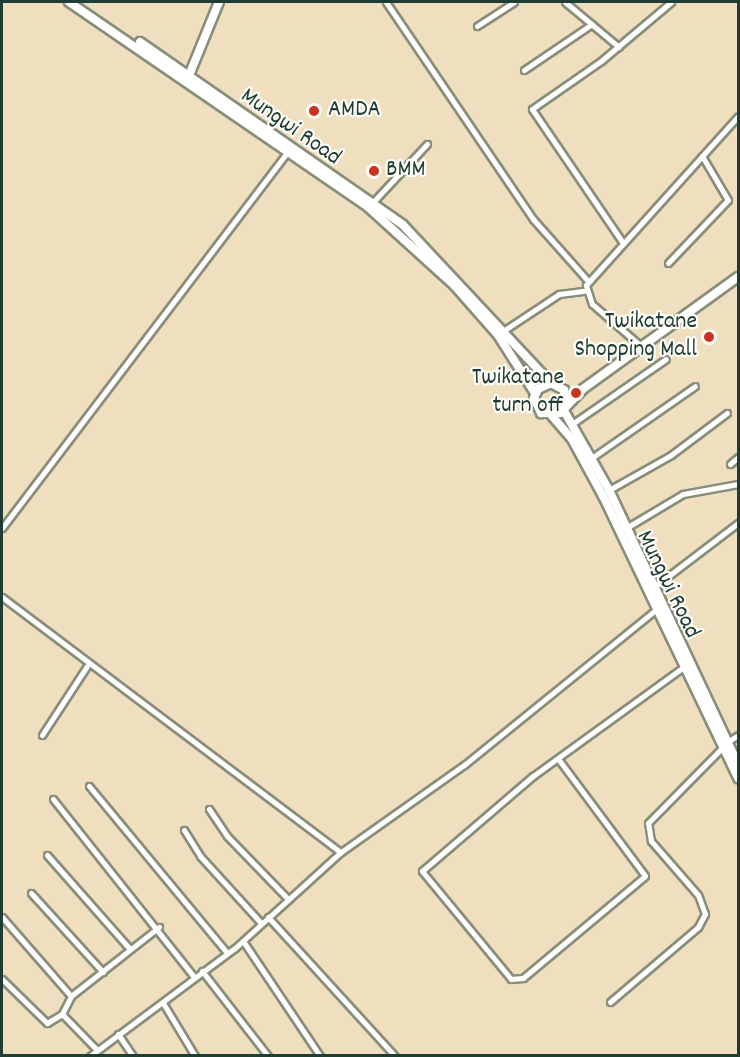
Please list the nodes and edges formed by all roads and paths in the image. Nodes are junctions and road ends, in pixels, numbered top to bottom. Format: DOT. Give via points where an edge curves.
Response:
graph roads {
  1 [pos="69,2"];
  2 [pos="78,2"];
  3 [pos="219,2"];
  4 [pos="386,2"];
  5 [pos="514,2"];
  6 [pos="566,2"];
  7 [pos="671,2"];
  8 [pos="592,24"];
  9 [pos="477,26"];
  10 [pos="619,47"];
  11 [pos="524,70"];
  12 [pos="189,77"];
  13 [pos="738,116"];
  14 [pos="427,144"];
  15 [pos="289,150"];
  16 [pos="702,156"];
  17 [pos="374,201"];
  18 [pos="623,243"];
  19 [pos="668,263"];
  20 [pos="738,277"];
  21 [pos="588,281"];
  22 [pos="585,291"];
  23 [pos="500,333"];
  24 [pos="642,347"];
  25 [pos="666,359"];
  26 [pos="551,383"];
  27 [pos="695,386"];
  28 [pos="583,389"];
  29 [pos="564,390"];
  30 [pos="535,393"];
  31 [pos="565,406"];
  32 [pos="727,413"];
  33 [pos="552,416"];
  34 [pos="572,424"];
  35 [pos="738,457"];
  36 [pos="593,458"];
  37 [pos="730,464"];
  38 [pos="738,484"];
  39 [pos="609,490"];
  40 [pos="736,524"];
  41 [pos="2,528"];
  42 [pos="626,528"];
  43 [pos="738,532"];
  44 [pos="654,587"];
  45 [pos="2,597"];
  46 [pos="660,606"];
  47 [pos="87,666"];
  48 [pos="685,666"];
  49 [pos="42,735"];
  50 [pos="738,735"];
  51 [pos="725,744"];
  52 [pos="559,760"];
  53 [pos="738,764"];
  54 [pos="738,777"];
  55 [pos="89,786"];
  56 [pos="53,799"];
  57 [pos="208,809"];
  58 [pos="184,830"];
  59 [pos="341,852"];
  60 [pos="47,855"];
  61 [pos="31,893"];
  62 [pos="288,898"];
  63 [pos="2,917"];
  64 [pos="268,917"];
  65 [pos="261,923"];
  66 [pos="159,927"];
  67 [pos="243,940"];
  68 [pos="130,949"];
  69 [pos="227,953"];
  70 [pos="202,971"];
  71 [pos="103,972"];
  72 [pos="194,977"];
  73 [pos="2,979"];
  74 [pos="71,996"];
  75 [pos="610,1002"];
  76 [pos="163,1003"];
  77 [pos="62,1014"];
  78 [pos="118,1034"];
  79 [pos="97,1050"];
  80 [pos="90,1056"];
  81 [pos="133,1056"];
  82 [pos="195,1056"];
  83 [pos="268,1056"];
  84 [pos="320,1056"];
  85 [pos="395,1056"];
  1 -- 12 [label="main road, Mungwi Road"];
  2 -- 12 [label="main road, Mungwi Road"];
  3 -- 12 [label="main road"];
  4 -- 21 [label="street" via="528,212"];
  5 -- 9 [label="street"];
  6 -- 8 [label="street"];
  7 -- 10 [label="street"];
  8 -- 10 [label="street"];
  8 -- 11 [label="street"];
  10 -- 18 [label="street" via="532,109"];
  12 -- 15 [label="main road, Mungwi Road"];
  12 -- 17 [label="main road, Mungwi Road"];
  13 -- 16 [label="street"];
  14 -- 17 [label="street"];
  15 -- 23 [label="main road, Mungwi Road" via="406,239"];
  15 -- 41 [label="street"];
  16 -- 18 [label="street"];
  16 -- 19 [label="street" via="728,200"];
  17 -- 23 [label="main road, Mungwi Road" via="445,265"];
  18 -- 21 [label="street"];
  20 -- 24 [label="main road"];
  21 -- 22 [label="street"];
  22 -- 23 [label="street" via="559,294"];
  22 -- 24 [label="street" via="607,320"];
  23 -- 26 [label="main road, Mungwi Road"];
  23 -- 30 [label="main road, Mungwi Road"];
  24 -- 28 [label="main road"];
  25 -- 34 [label="street"];
  26 -- 29 [label="main road"];
  26 -- 30 [label="main road"];
  27 -- 36 [label="street"];
  28 -- 29 [label="main road"];
  28 -- 31 [label="main road"];
  29 -- 31 [label="main road"];
  30 -- 33 [label="main road" via="537,409"];
  31 -- 33 [label="main road"];
  31 -- 34 [label="main road, Mungwi Road"];
  32 -- 39 [label="street" via="663,460"];
  33 -- 46 [label="main road, Mungwi Road" via="585,461"];
  34 -- 36 [label="main road, Mungwi Road"];
  35 -- 37 [label="street"];
  36 -- 39 [label="main road, Mungwi Road"];
  38 -- 42 [label="street" via="683,494"];
  39 -- 42 [label="main road, Mungwi Road"];
  40 -- 43 [label="street"];
  40 -- 44 [label="street"];
  42 -- 44 [label="main road, Mungwi Road"];
  44 -- 46 [label="main road, Mungwi Road"];
  45 -- 47 [label="street"];
  46 -- 48 [label="main road, Mungwi Road"];
  46 -- 51 [label="main road, Mungwi Road"];
  46 -- 59 [label="street" via="464,765"];
  47 -- 49 [label="street"];
  47 -- 59 [label="street"];
  48 -- 51 [label="main road, Mungwi Road"];
  48 -- 52 [label="street"];
  50 -- 51 [label="street"];
  51 -- 53 [label="main road, Mungwi Road"];
  51 -- 54 [label="main road, Mungwi Road"];
  51 -- 75 [label="street" via="648,823 651,841 698,895 705,914 698,927"];
  52 -- 52 [label="street" via="645,876 523,978 511,979 422,871 533,776"];
  55 -- 69 [label="street"];
  56 -- 66 [label="street"];
  57 -- 62 [label="street" via="227,836"];
  58 -- 65 [label="street" via="200,856"];
  59 -- 62 [label="street"];
  60 -- 68 [label="street"];
  61 -- 71 [label="street"];
  62 -- 64 [label="street"];
  63 -- 74 [label="street"];
  64 -- 65 [label="street"];
  64 -- 85 [label="street"];
  65 -- 67 [label="street"];
  66 -- 68 [label="street"];
  66 -- 72 [label="street"];
  67 -- 69 [label="street"];
  67 -- 84 [label="street"];
  68 -- 71 [label="street"];
  69 -- 70 [label="street"];
  70 -- 72 [label="street"];
  70 -- 83 [label="street"];
  71 -- 74 [label="street"];
  72 -- 76 [label="street"];
  73 -- 77 [label="street" via="46,1023"];
  74 -- 77 [label="street"];
  76 -- 78 [label="street"];
  76 -- 82 [label="street"];
  77 -- 79 [label="street"];
  78 -- 79 [label="street"];
  78 -- 81 [label="street"];
  79 -- 80 [label="street"];
}
